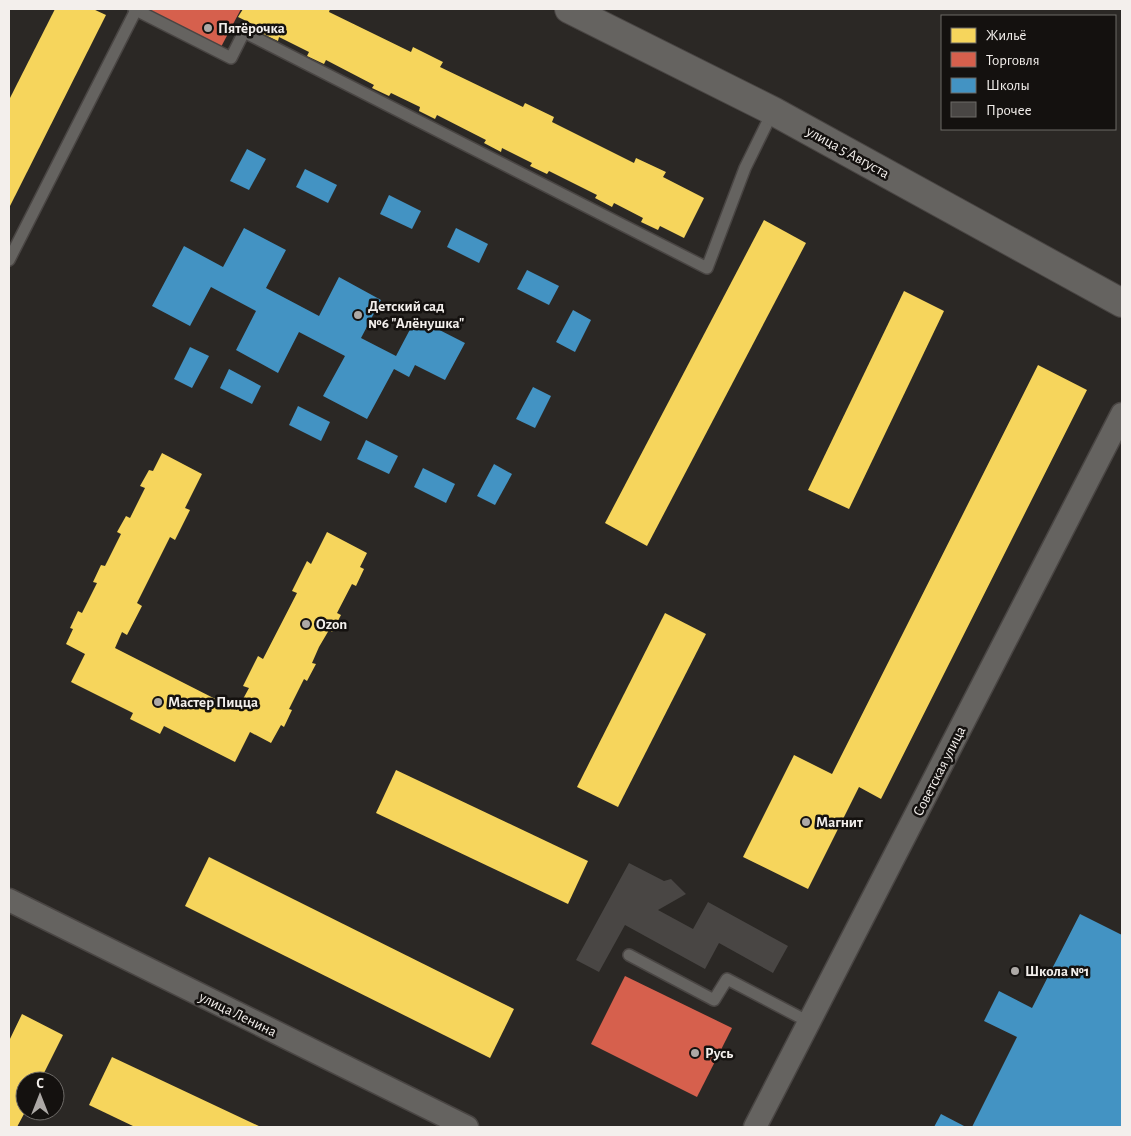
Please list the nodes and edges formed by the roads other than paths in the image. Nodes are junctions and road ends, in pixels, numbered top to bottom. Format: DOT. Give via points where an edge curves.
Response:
graph roads {
  1 [pos="135,9"];
  2 [pos="569,9"];
  3 [pos="773,111"];
  4 [pos="9,260"];
  5 [pos="1122,303"];
  6 [pos="1122,414"];
  7 [pos="9,900"];
  8 [pos="629,955"];
  9 [pos="809,1022"];
  10 [pos="467,1127"];
  11 [pos="755,1127"];
  1 -- 3 [label="lane" via="231,58 244,32 707,268 745,168"];
  1 -- 4 [label="lane"];
  2 -- 3 [label="street, улица 5 Августа"];
  3 -- 5 [label="street, улица 5 Августа"];
  6 -- 9 [label="street, Советская улица"];
  7 -- 10 [label="street, улица Ленина"];
  8 -- 9 [label="lane" via="714,1000 727,979"];
  9 -- 11 [label="street, Советская улица"];
}
